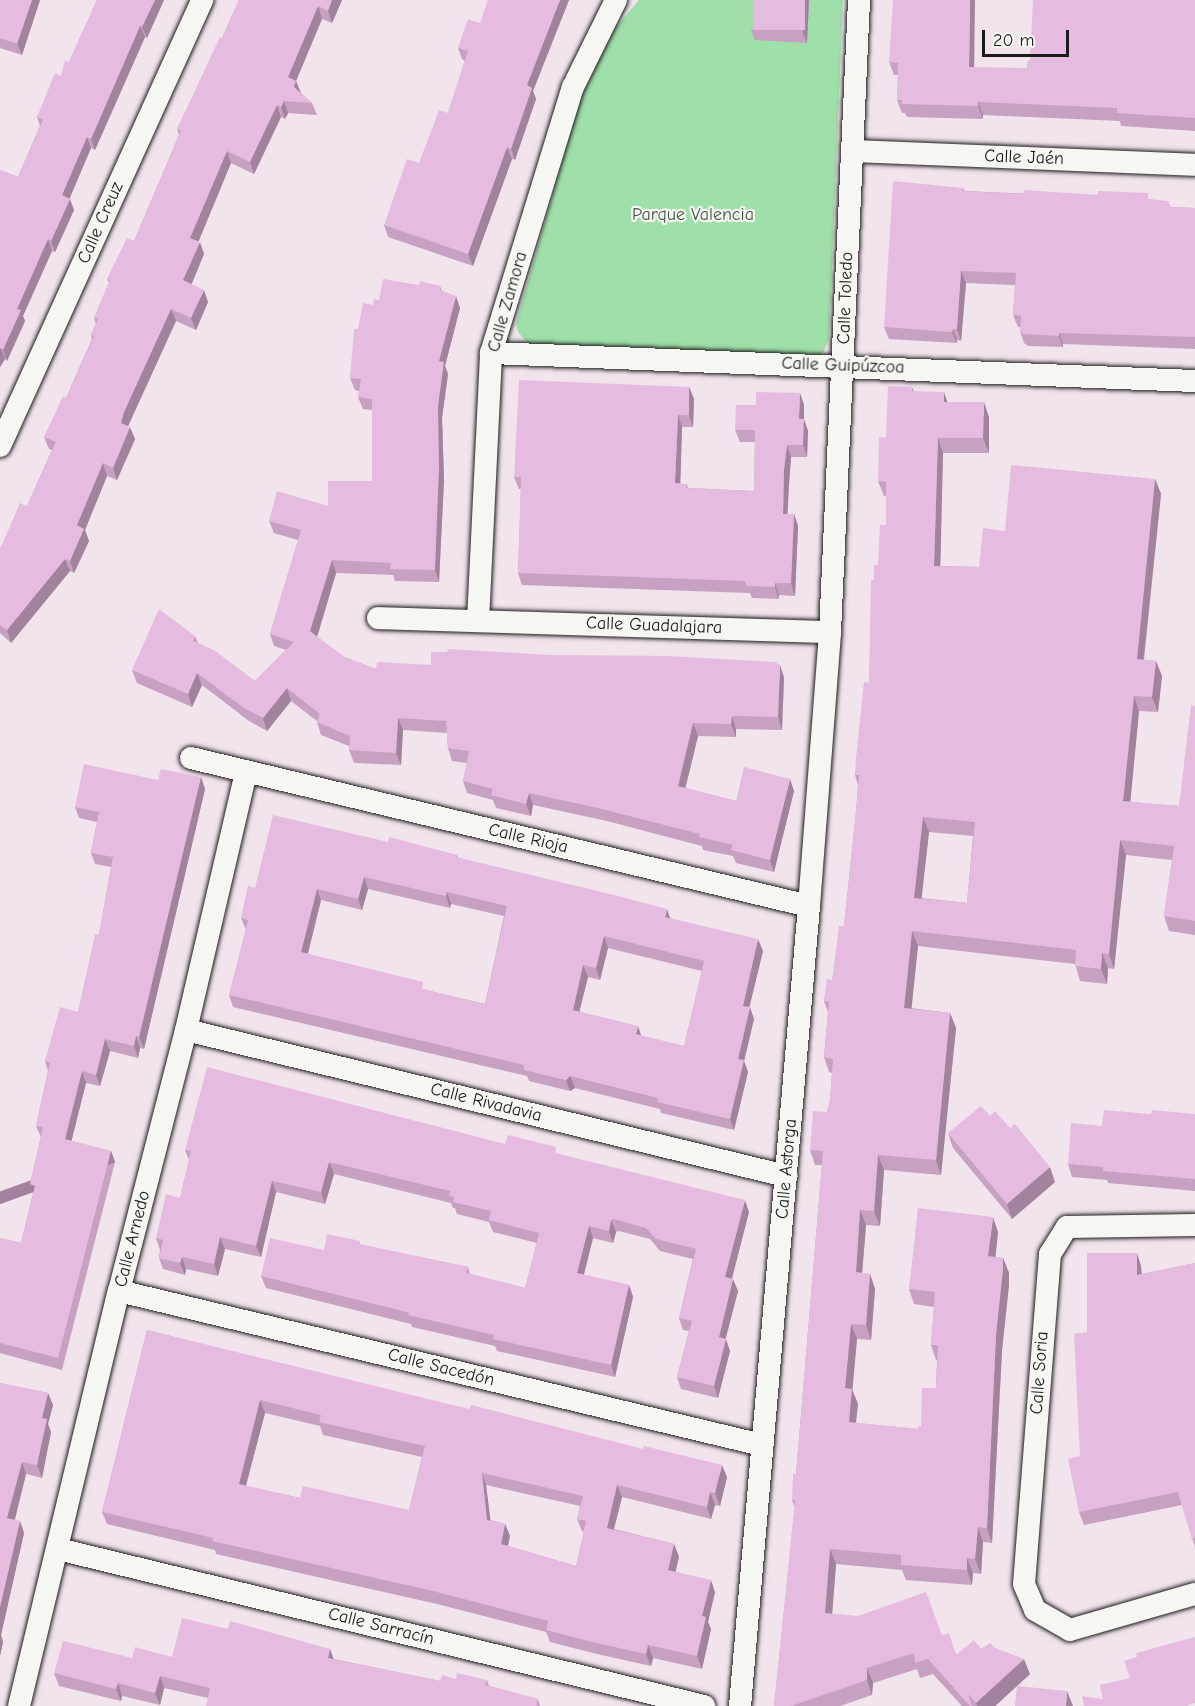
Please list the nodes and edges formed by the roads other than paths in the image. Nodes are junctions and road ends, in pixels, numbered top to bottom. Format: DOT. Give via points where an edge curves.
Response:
graph roads {
  1 [pos="201,0"];
  2 [pos="616,0"];
  3 [pos="859,0"];
  4 [pos="852,151"];
  5 [pos="1195,165"];
  6 [pos="491,353"];
  7 [pos="843,366"];
  8 [pos="1195,381"];
  9 [pos="0,446"];
  10 [pos="378,618"];
  11 [pos="478,621"];
  12 [pos="830,632"];
  13 [pos="191,758"];
  14 [pos="246,773"];
  15 [pos="809,906"];
  16 [pos="186,1030"];
  17 [pos="786,1176"];
  18 [pos="1195,1225"];
  19 [pos="120,1291"];
  20 [pos="762,1445"];
  21 [pos="58,1549"];
  22 [pos="1195,1594"];
  23 [pos="19,1706"];
  24 [pos="704,1706"];
  25 [pos="740,1706"];
  1 -- 9 [label="street, Calle Creuz"];
  2 -- 6 [label="street, Calle Zamora" via="573,87"];
  3 -- 4 [label="street, Calle Toledo"];
  4 -- 5 [label="street, Calle Jaén"];
  4 -- 7 [label="street, Calle Toledo"];
  6 -- 7 [label="street, Calle Guipúzcoa"];
  6 -- 11 [label="street, Calle Zamora"];
  7 -- 8 [label="street, Calle Guipúzcoa"];
  7 -- 12 [label="street, Calle Toledo"];
  10 -- 11 [label="street, Calle Guadalajara"];
  11 -- 12 [label="street, Calle Guadalajara"];
  12 -- 15 [label="street, Calle Astorga"];
  13 -- 14 [label="street, Calle Rioja"];
  14 -- 15 [label="street, Calle Rioja"];
  14 -- 16 [label="street, Calle Arnedo"];
  15 -- 17 [label="street, Calle Astorga"];
  16 -- 17 [label="street, Calle Rivadavia"];
  16 -- 19 [label="street, Calle Arnedo"];
  17 -- 20 [label="street, Calle Astorga"];
  18 -- 22 [label="street, Calle Soria" via="1067,1227 1050,1254 1024,1584 1035,1610 1070,1630"];
  19 -- 20 [label="street, Calle Sacedón"];
  19 -- 21 [label="street, Calle Arnedo"];
  20 -- 25 [label="street, Calle Astorga"];
  21 -- 23 [label="street, Calle Arnedo"];
  21 -- 24 [label="street, Calle Sarracín"];
}
